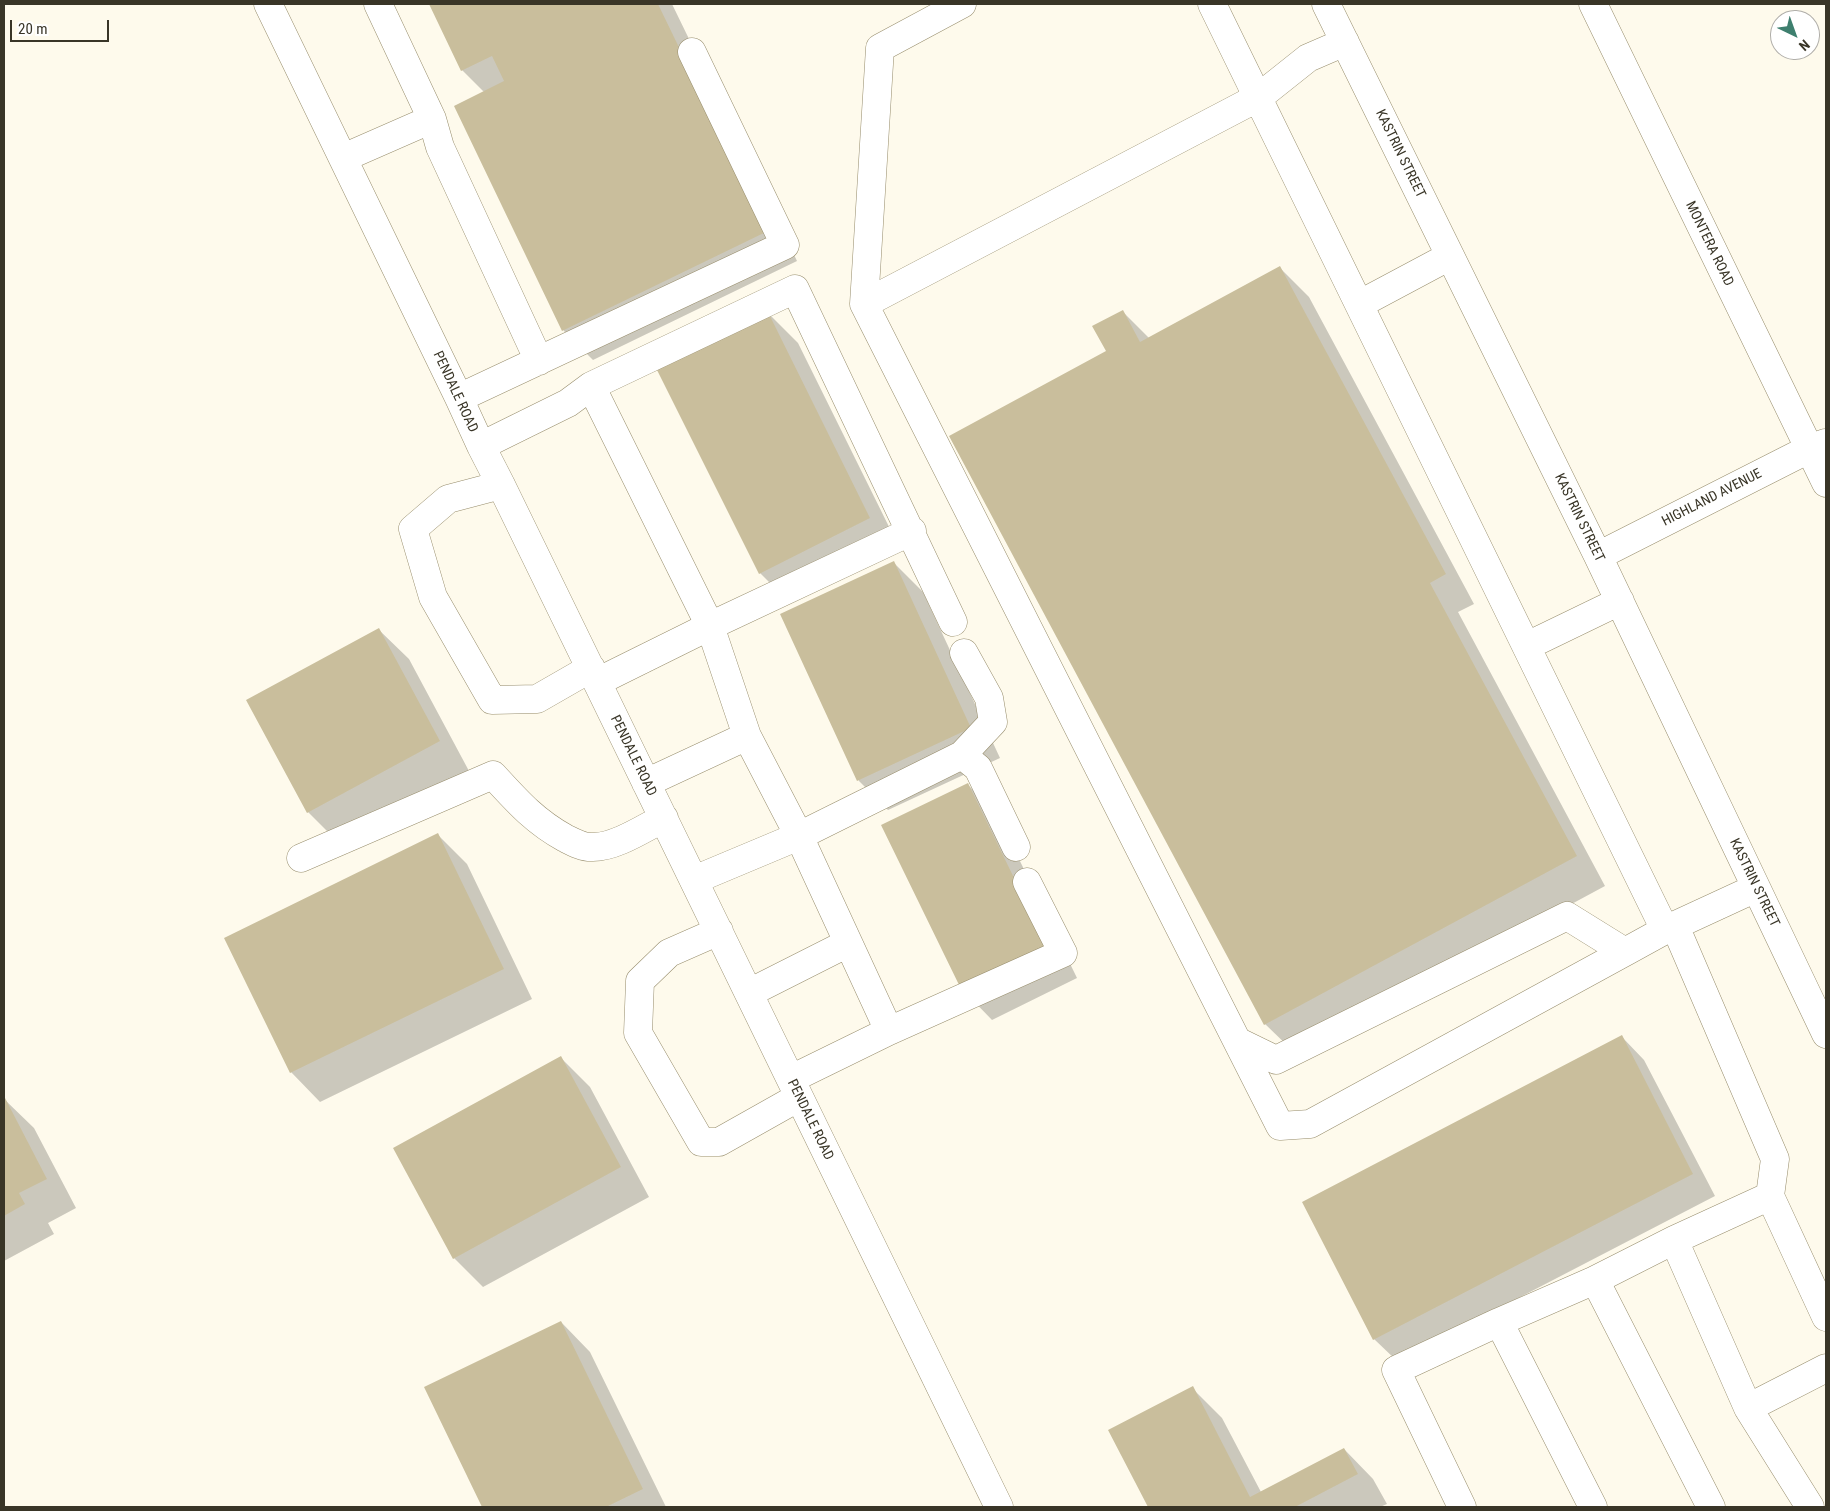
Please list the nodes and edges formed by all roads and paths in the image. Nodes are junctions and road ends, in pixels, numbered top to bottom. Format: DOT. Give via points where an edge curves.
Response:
graph roads {
  1 [pos="268,4"];
  2 [pos="378,4"];
  3 [pos="962,4"];
  4 [pos="1212,4"];
  5 [pos="1326,4"];
  6 [pos="1593,4"];
  7 [pos="1345,42"];
  8 [pos="692,52"];
  9 [pos="1259,97"];
  10 [pos="432,119"];
  11 [pos="343,158"];
  12 [pos="1450,256"];
  13 [pos="864,304"];
  14 [pos="1360,304"];
  15 [pos="539,361"];
  16 [pos="592,386"];
  17 [pos="459,398"];
  18 [pos="1818,445"];
  19 [pos="480,446"];
  20 [pos="1826,483"];
  21 [pos="501,484"];
  22 [pos="912,531"];
  23 [pos="1598,556"];
  24 [pos="1620,601"];
  25 [pos="954,622"];
  26 [pos="710,626"];
  27 [pos="1526,646"];
  28 [pos="964,653"];
  29 [pos="594,675"];
  30 [pos="747,736"];
  31 [pos="962,755"];
  32 [pos="646,782"];
  33 [pos="664,818"];
  34 [pos="799,836"];
  35 [pos="1016,847"];
  36 [pos="301,858"];
  37 [pos="694,880"];
  38 [pos="1027,882"];
  39 [pos="1756,888"];
  40 [pos="1670,928"];
  41 [pos="719,931"];
  42 [pos="848,943"];
  43 [pos="1625,952"];
  44 [pos="749,993"];
  45 [pos="889,1031"];
  46 [pos="1826,1034"];
  47 [pos="1237,1040"];
  48 [pos="795,1088"];
  49 [pos="1770,1196"];
  50 [pos="1674,1240"];
  51 [pos="1595,1280"];
  52 [pos="1826,1317"];
  53 [pos="1499,1322"];
  54 [pos="1826,1368"];
  55 [pos="1748,1408"];
  56 [pos="999,1507"];
  57 [pos="1462,1507"];
  58 [pos="1593,1507"];
  59 [pos="1711,1507"];
  60 [pos="1810,1507"];
  1 -- 11 [label="street, PENDALE ROAD"];
  2 -- 10 [label="street"];
  3 -- 13 [label="street" via="880,48"];
  4 -- 9 [label="street"];
  5 -- 7 [label="street, KASTRIN STREET"];
  6 -- 18 [label="street, MONTERA ROAD"];
  7 -- 9 [label="street" via="1308,58"];
  7 -- 12 [label="street, KASTRIN STREET"];
  8 -- 15 [label="street" via="785,245"];
  9 -- 13 [label="street"];
  9 -- 14 [label="street"];
  10 -- 11 [label="street"];
  10 -- 15 [label="street" via="440,147"];
  11 -- 17 [label="street, PENDALE ROAD"];
  12 -- 14 [label="street"];
  12 -- 23 [label="street, KASTRIN STREET"];
  13 -- 47 [label="street"];
  14 -- 27 [label="street"];
  15 -- 17 [label="street"];
  16 -- 19 [label="street" via="568,403"];
  16 -- 22 [label="street" via="794,289"];
  16 -- 26 [label="street"];
  17 -- 19 [label="street, PENDALE ROAD"];
  18 -- 20 [label="street, MONTERA ROAD"];
  18 -- 23 [label="street, HIGHLAND AVENUE"];
  19 -- 21 [label="street, PENDALE ROAD"];
  21 -- 29 [label="street, PENDALE ROAD"];
  21 -- 29 [label="street" via="448,499 413,529 434,597 492,700 537,699"];
  22 -- 25 [label="street"];
  22 -- 26 [label="street"];
  23 -- 24 [label="street, KASTRIN STREET"];
  24 -- 27 [label="street"];
  24 -- 39 [label="street, KASTRIN STREET"];
  26 -- 29 [label="street"];
  26 -- 30 [label="street"];
  27 -- 40 [label="street"];
  28 -- 31 [label="street" via="989,698 992,722"];
  29 -- 32 [label="street, PENDALE ROAD"];
  30 -- 32 [label="street"];
  30 -- 34 [label="street"];
  31 -- 34 [label="street"];
  31 -- 35 [label="street" via="978,768"];
  32 -- 33 [label="street, PENDALE ROAD"];
  33 -- 36 [label="street" via="615,842 593,848 548,829 526,811 493,774"];
  33 -- 37 [label="street, PENDALE ROAD"];
  34 -- 37 [label="street"];
  34 -- 42 [label="street"];
  37 -- 41 [label="street, PENDALE ROAD"];
  38 -- 45 [label="street" via="1062,953"];
  39 -- 40 [label="street"];
  39 -- 46 [label="street, KASTRIN STREET"];
  40 -- 43 [label="street"];
  40 -- 49 [label="street" via="1775,1159"];
  41 -- 44 [label="street, PENDALE ROAD"];
  41 -- 48 [label="street" via="669,953 640,981 638,1033 701,1142 718,1142"];
  42 -- 44 [label="street"];
  42 -- 45 [label="street"];
  43 -- 47 [label="street" via="1567,916 1276,1060"];
  43 -- 47 [label="street" via="1310,1124 1280,1126"];
  44 -- 48 [label="street, PENDALE ROAD"];
  45 -- 48 [label="street"];
  48 -- 56 [label="street, PENDALE ROAD"];
  49 -- 50 [label="street"];
  49 -- 52 [label="street"];
  50 -- 51 [label="street"];
  50 -- 55 [label="street"];
  51 -- 53 [label="street"];
  51 -- 59 [label="street"];
  53 -- 57 [label="street" via="1396,1370"];
  53 -- 58 [label="street"];
  54 -- 55 [label="street"];
  55 -- 60 [label="street"];
}
